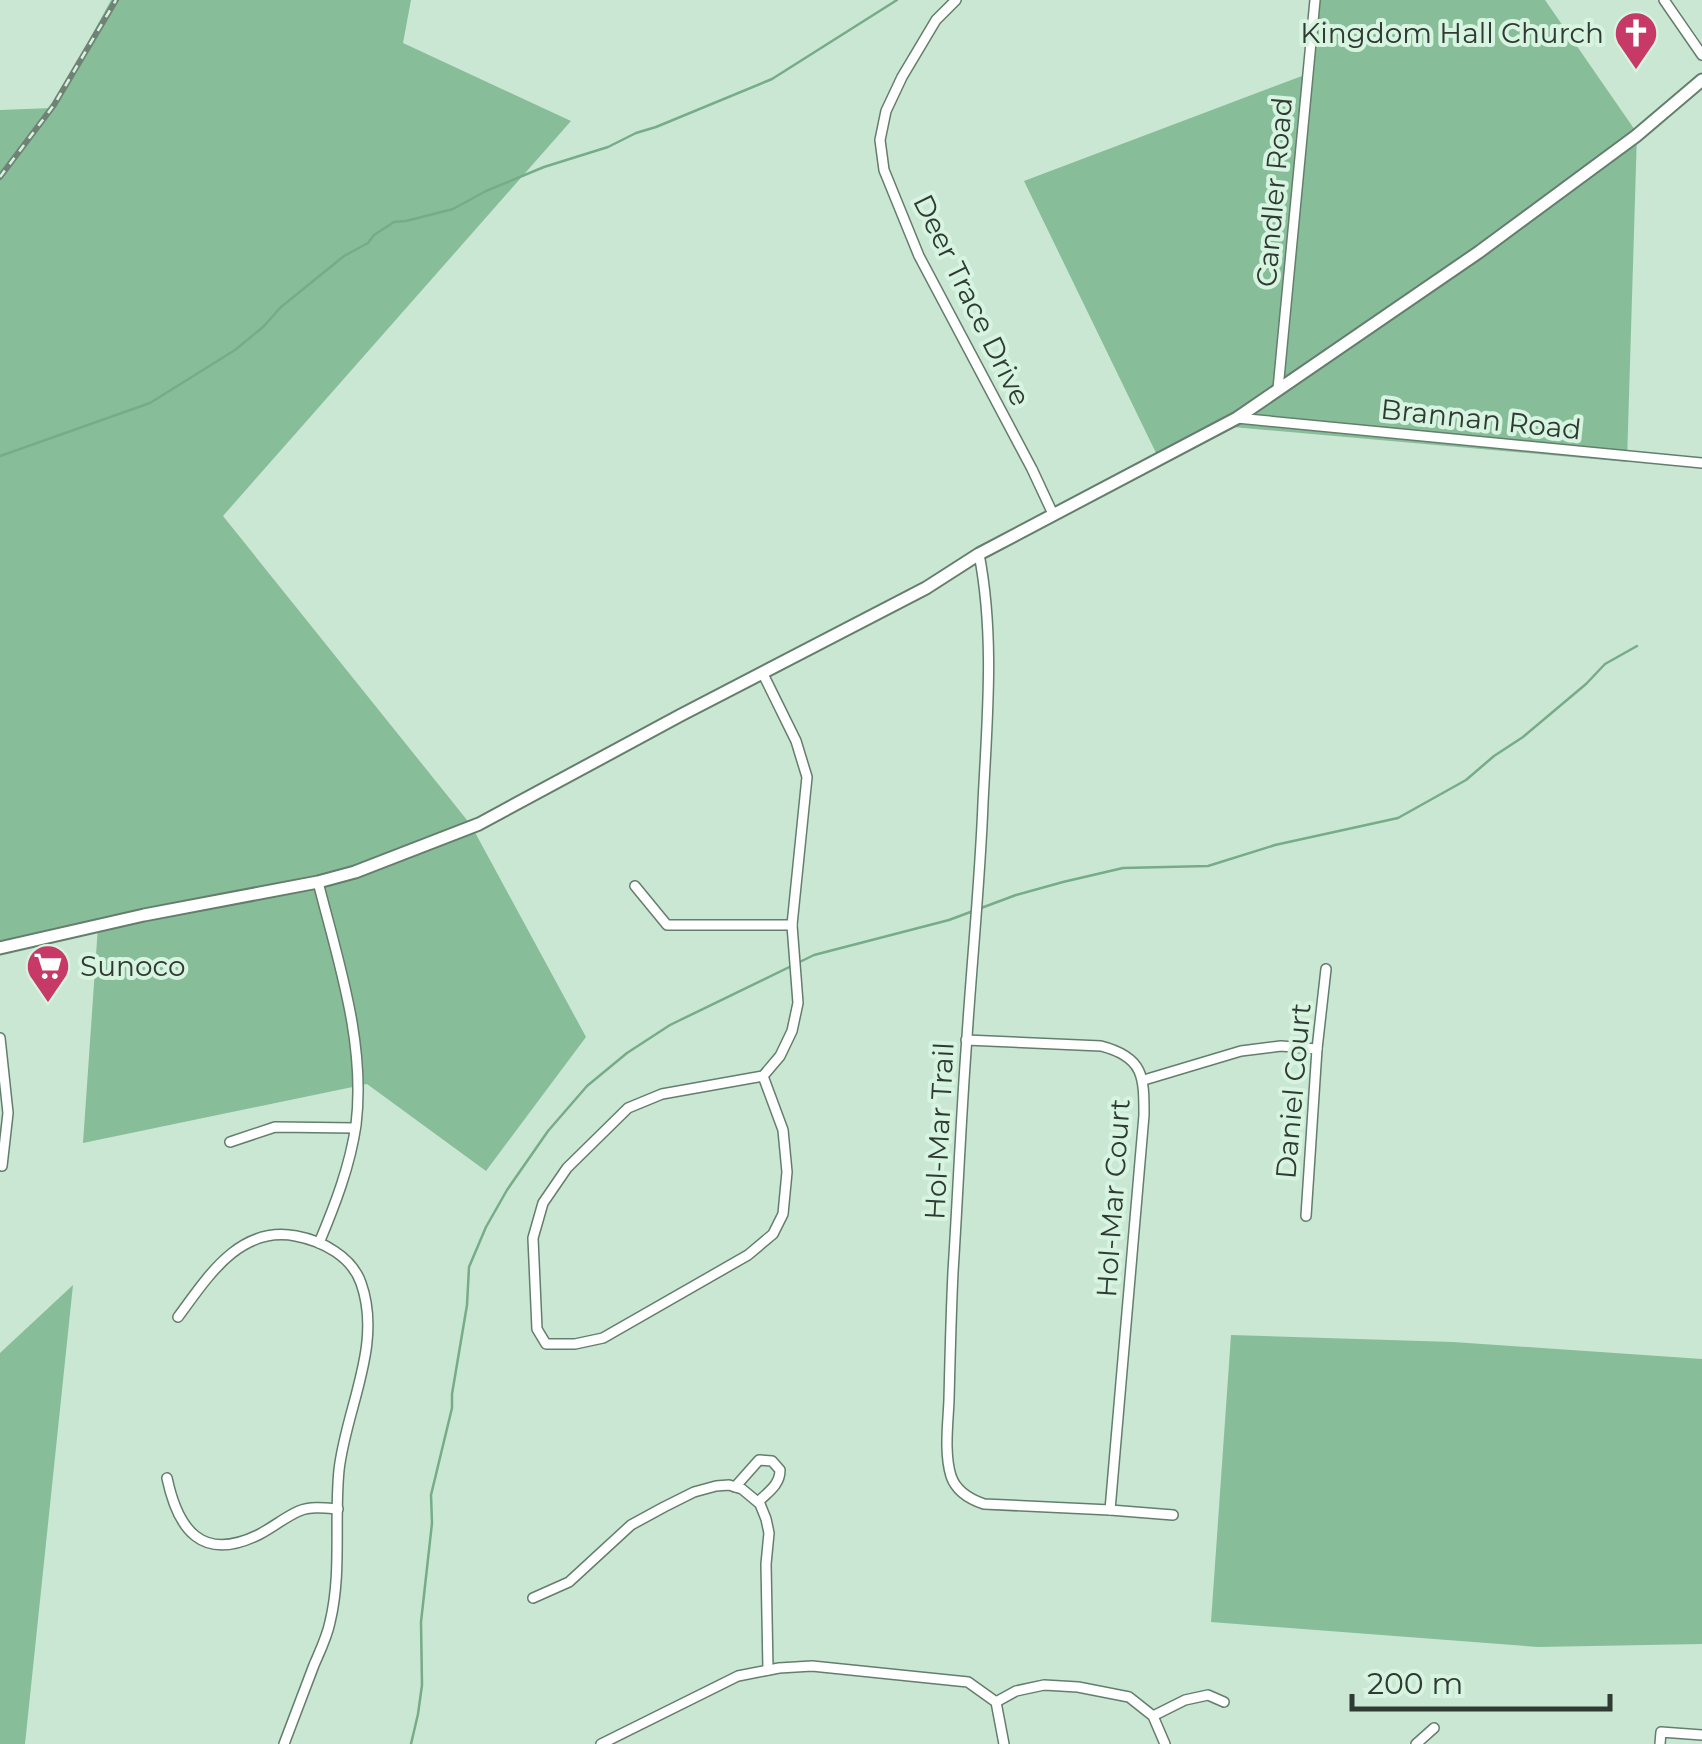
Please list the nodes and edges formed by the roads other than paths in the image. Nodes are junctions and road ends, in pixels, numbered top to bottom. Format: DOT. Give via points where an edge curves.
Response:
graph roads {
  1 [pos="956,0"];
  2 [pos="1314,0"];
  3 [pos="1664,0"];
  4 [pos="1702,54"];
  5 [pos="1702,80"];
  6 [pos="1278,389"];
  7 [pos="1237,418"];
  8 [pos="1702,464"];
  9 [pos="1053,514"];
  10 [pos="978,554"];
  11 [pos="763,674"];
  12 [pos="318,882"];
  13 [pos="636,886"];
  14 [pos="792,925"];
  15 [pos="0,948"];
  16 [pos="1326,969"];
  17 [pos="0,1038"];
  18 [pos="966,1040"];
  19 [pos="1317,1049"];
  20 [pos="763,1076"];
  21 [pos="1144,1080"];
  22 [pos="356,1128"];
  23 [pos="230,1142"];
  24 [pos="2,1166"];
  25 [pos="1306,1216"];
  26 [pos="319,1243"];
  27 [pos="178,1316"];
  28 [pos="168,1478"];
  29 [pos="735,1486"];
  30 [pos="758,1502"];
  31 [pos="338,1509"];
  32 [pos="1110,1510"];
  33 [pos="1173,1515"];
  34 [pos="532,1598"];
  35 [pos="768,1670"];
  36 [pos="996,1702"];
  37 [pos="1224,1702"];
  38 [pos="1153,1716"];
  39 [pos="1434,1728"];
  40 [pos="1702,1735"];
  41 [pos="284,1744"];
  42 [pos="601,1744"];
  43 [pos="1004,1744"];
  44 [pos="1165,1744"];
  45 [pos="1416,1744"];
  46 [pos="1660,1744"];
  1 -- 9 [label="street, Deer Trace Drive" via="936,20 886,111 880,140 884,170 919,256"];
  2 -- 6 [label="street, Candler Road"];
  3 -- 4 [label="street"];
  5 -- 6 [label="main road" via="1479,252"];
  6 -- 7 [label="main road"];
  7 -- 8 [label="street, Brannan Road"];
  7 -- 9 [label="main road"];
  9 -- 10 [label="main road"];
  10 -- 11 [label="main road"];
  10 -- 18 [label="street, Hol-Mar Trail" via="987,700"];
  11 -- 12 [label="main road" via="479,824"];
  11 -- 14 [label="street" via="807,777"];
  12 -- 15 [label="main road"];
  12 -- 22 [label="street" via="348,1003"];
  13 -- 14 [label="street" via="667,925"];
  14 -- 20 [label="street" via="798,1003 792,1031"];
  16 -- 19 [label="street, Daniel Court"];
  17 -- 24 [label="street" via="8,1113"];
  18 -- 21 [label="street, Hol-Mar Court" via="1102,1046 1131,1060"];
  18 -- 32 [label="street, Hol-Mar Trail" via="950,1344 952,1480 970,1500 984,1504"];
  19 -- 21 [label="street" via="1241,1051"];
  19 -- 25 [label="street, Daniel Court"];
  20 -- 20 [label="street" via="662,1094 628,1108 568,1168 543,1204 533,1238 537,1328 546,1344 603,1338 773,1234 783,1214 787,1172 784,1130"];
  21 -- 32 [label="street, Hol-Mar Court"];
  22 -- 23 [label="street" via="275,1127"];
  22 -- 26 [label="street"];
  26 -- 27 [label="street" via="294,1235 239,1246"];
  26 -- 31 [label="street" via="353,1266 368,1311 368,1346 340,1469"];
  28 -- 31 [label="street" via="180,1520 213,1544 240,1543 300,1511"];
  29 -- 30 [label="street"];
  29 -- 30 [label="street" via="758,1460 772,1461 779,1481"];
  29 -- 34 [label="street" via="694,1492 631,1525 569,1582"];
  30 -- 35 [label="street" via="769,1533"];
  31 -- 41 [label="street" via="330,1624"];
  32 -- 33 [label="street, Hol-Mar Trail"];
  35 -- 36 [label="street" via="812,1666 957,1680"];
  35 -- 42 [label="street" via="738,1676"];
  36 -- 38 [label="street" via="1044,1684 1078,1686 1129,1697"];
  36 -- 43 [label="street"];
  37 -- 38 [label="street" via="1208,1695"];
  38 -- 44 [label="street"];
  39 -- 45 [label="street"];
  40 -- 46 [label="street" via="1661,1732"];
}
